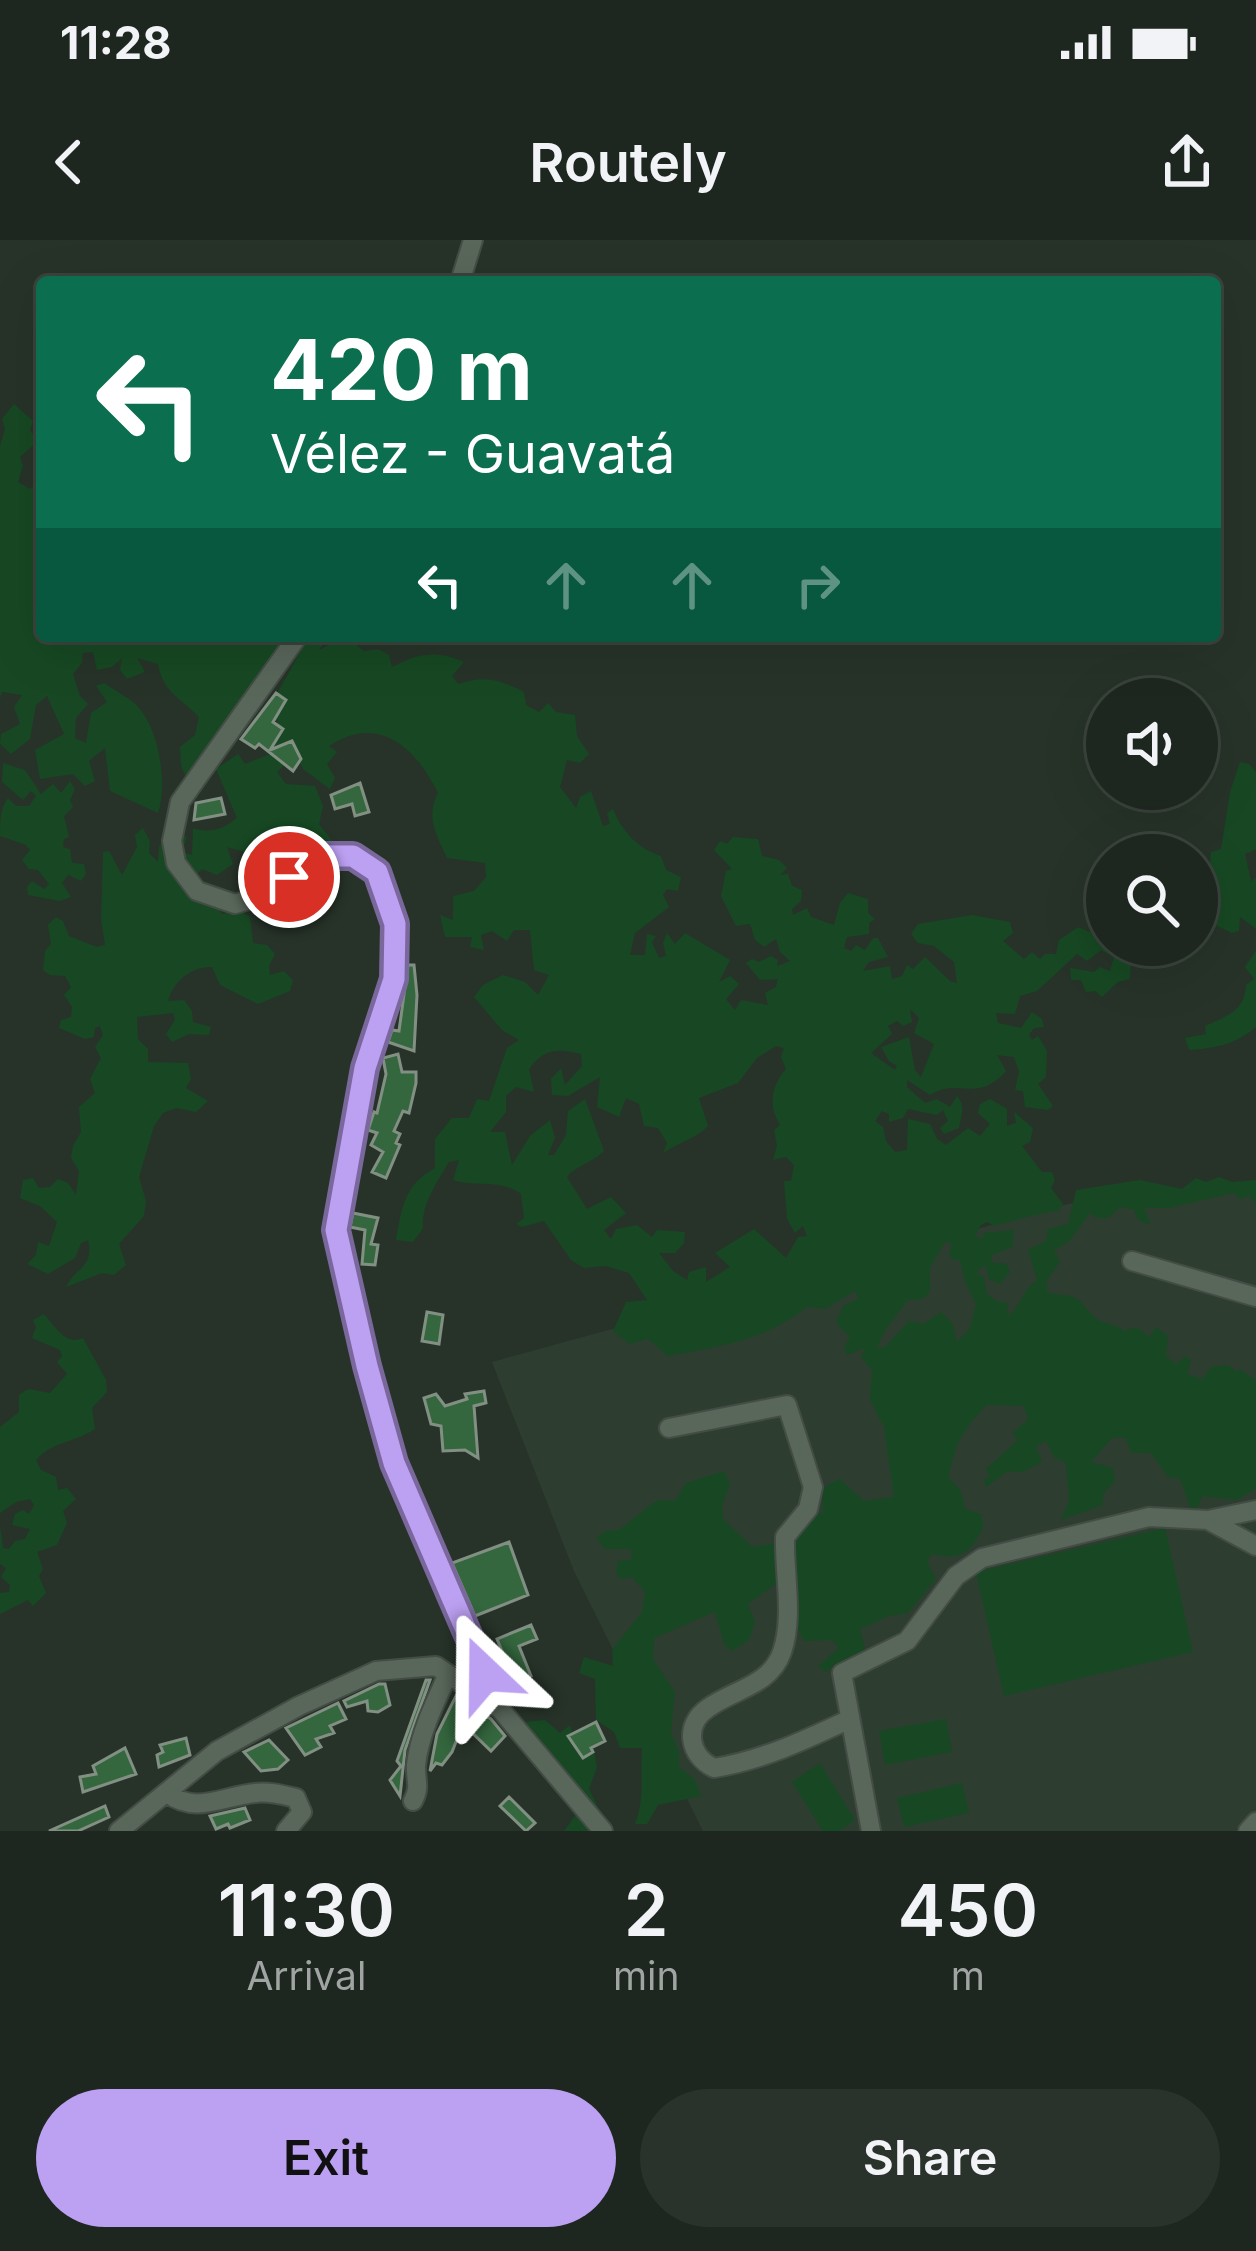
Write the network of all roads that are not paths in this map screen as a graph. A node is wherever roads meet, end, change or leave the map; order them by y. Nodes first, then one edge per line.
1 (473, 240) edge
2 (462, 276) edge
3 (294, 642) edge
4 (1132, 1261) dead end
5 (1256, 1297) edge
6 (669, 1428) dead end
7 (1256, 1510) edge
8 (1208, 1520) junction
9 (1256, 1546) edge
10 (448, 1674) junction
11 (501, 1710) junction
12 (850, 1719) junction
13 (166, 1793) junction
14 (413, 1801) dead end
15 (1256, 1822) edge
16 (119, 1831) edge
17 (286, 1831) edge
18 (603, 1831) edge
19 (871, 1831) edge
20 (1248, 1831) edge

1 - 2 street
3 - 11 street
4 - 5 street
6 - 12 street
7 - 8 street
8 - 9 street
8 - 12 street
10 - 11 street
10 - 13 street
10 - 14 street
11 - 18 street
12 - 19 street
13 - 16 street
13 - 17 street
15 - 20 street

